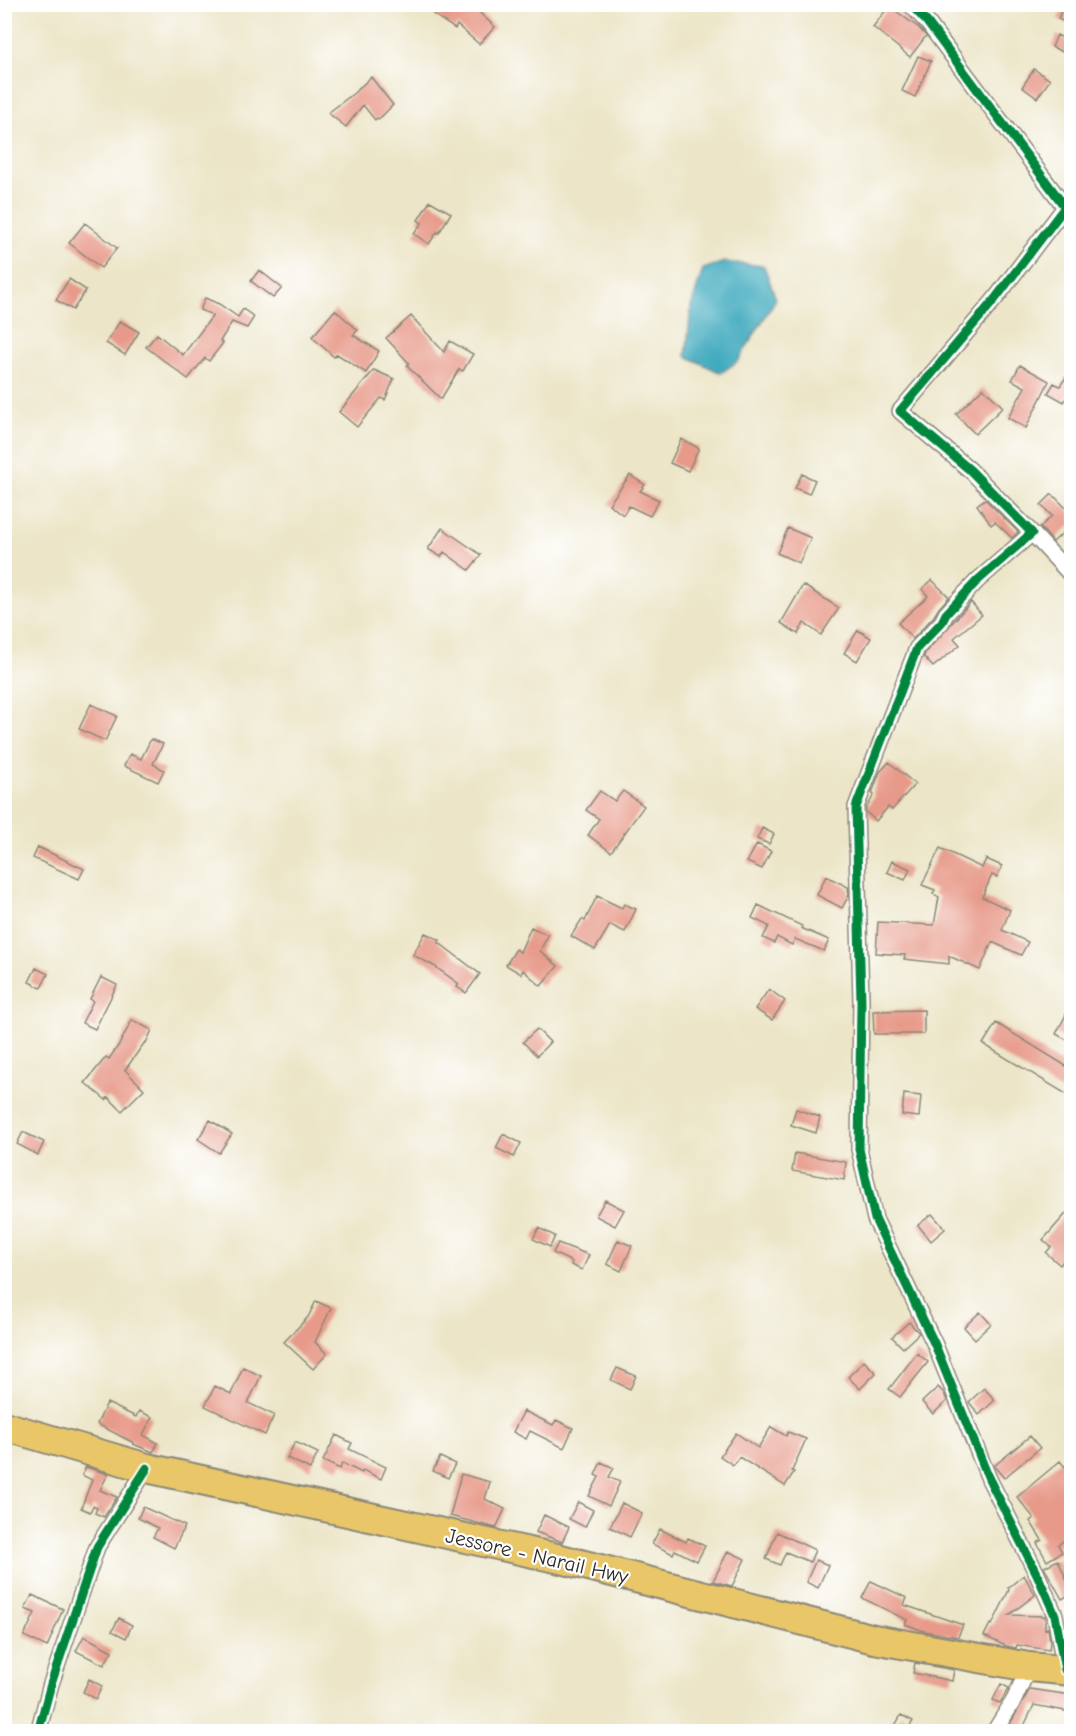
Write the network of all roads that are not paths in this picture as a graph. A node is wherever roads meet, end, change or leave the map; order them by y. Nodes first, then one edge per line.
1 (910, 4) edge
2 (1032, 533) junction
3 (1071, 576) edge
4 (4, 1426) edge
5 (147, 1468) junction
6 (1029, 1667) junction
7 (1068, 1671) edge
8 (38, 1731) edge
9 (994, 1731) edge

1 - 2 street
2 - 3 street
2 - 7 street
4 - 5 highway, Jessore - Narail Hwy
5 - 6 highway, Jessore - Narail Hwy
5 - 8 street
6 - 7 highway, Jessore - Narail Hwy
6 - 9 street

